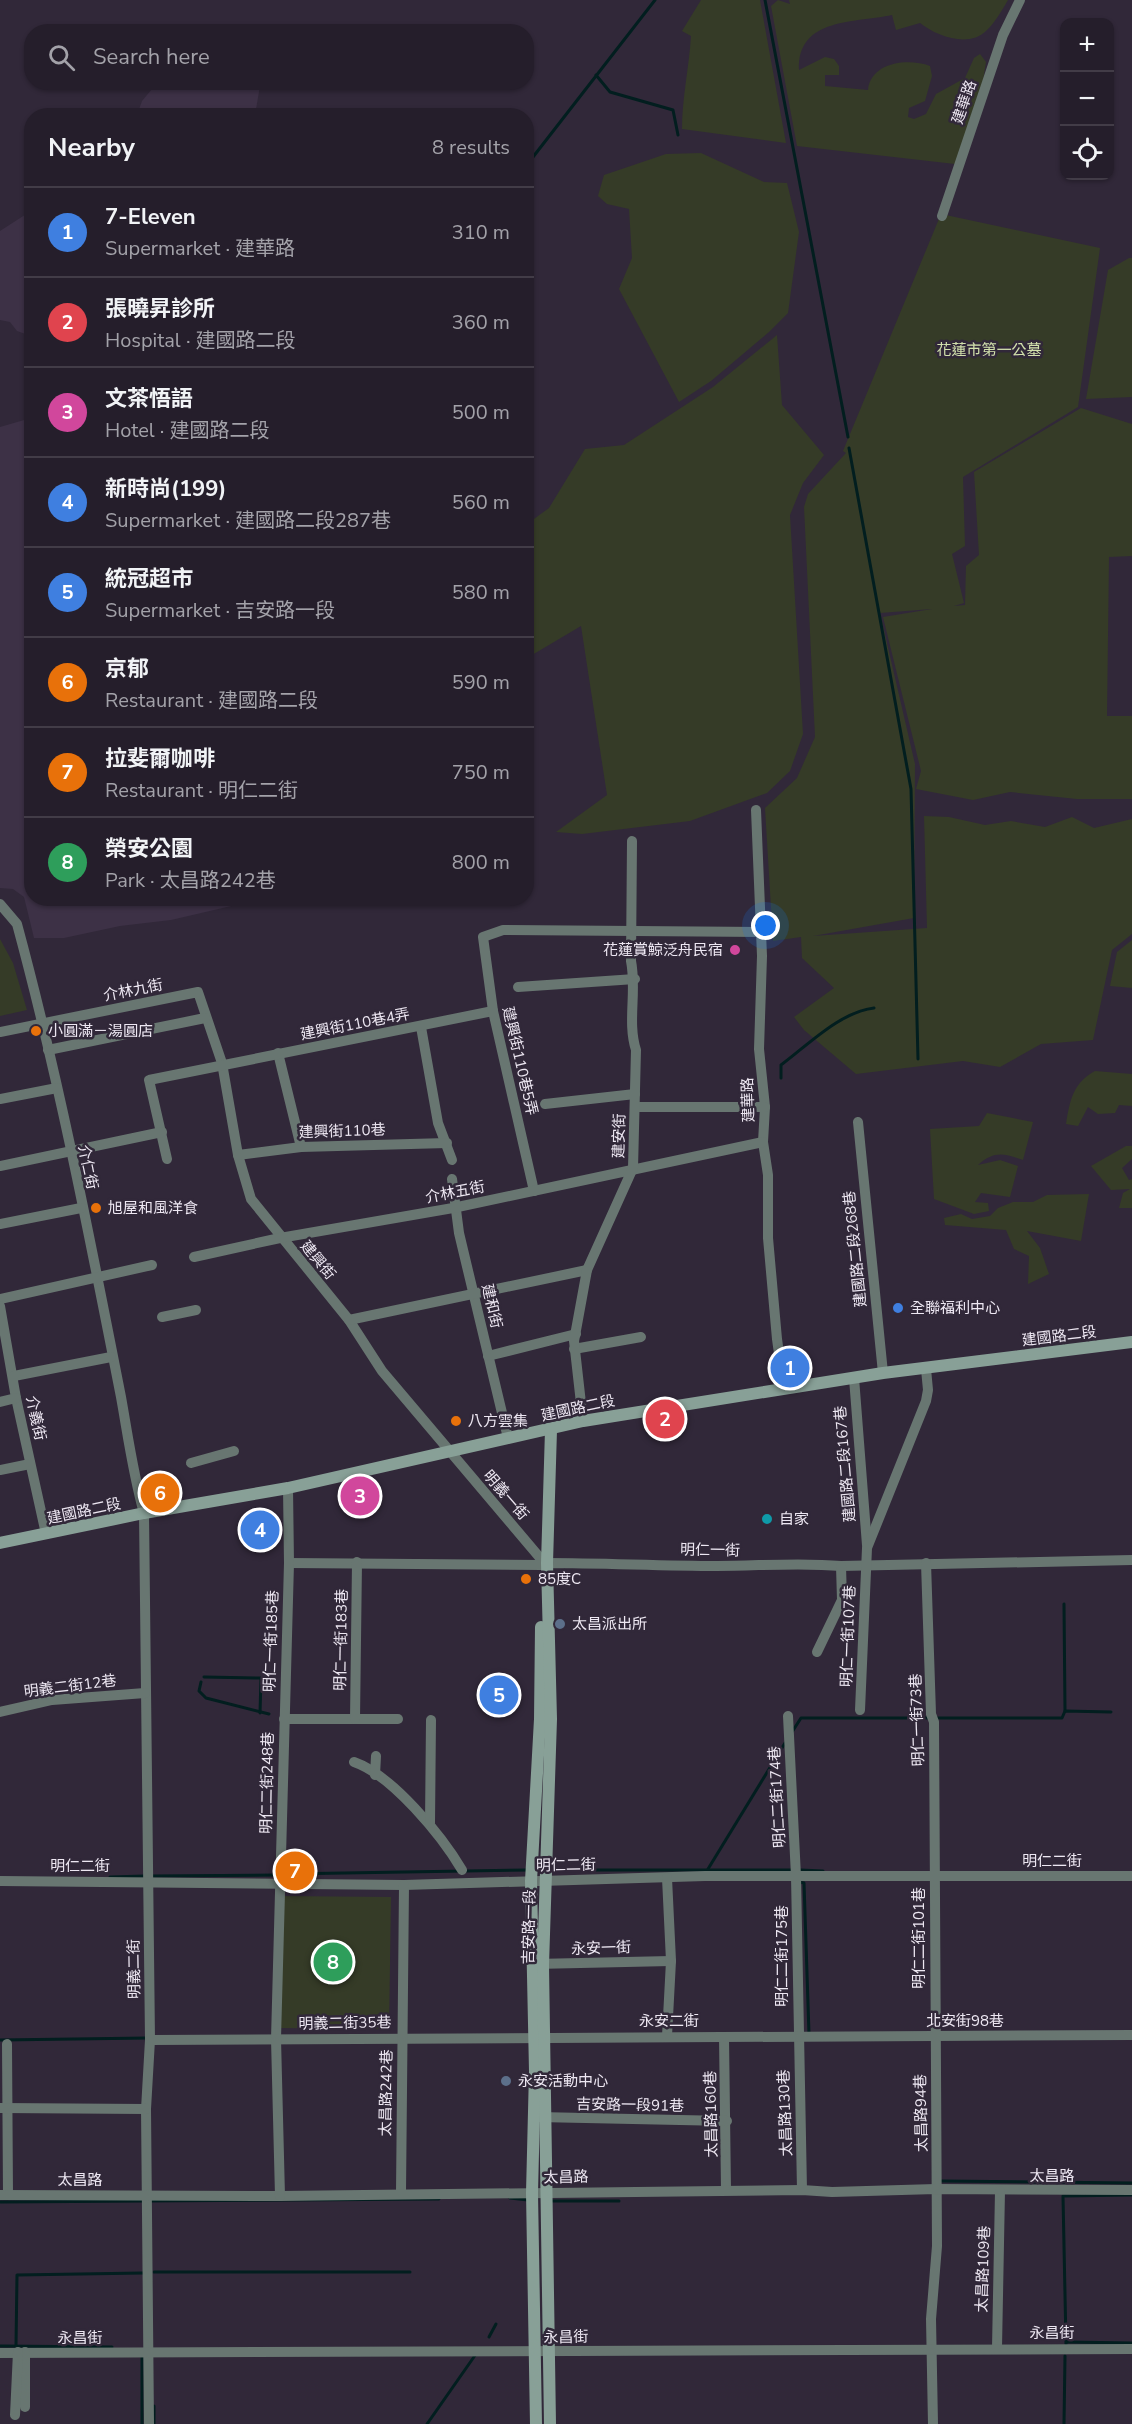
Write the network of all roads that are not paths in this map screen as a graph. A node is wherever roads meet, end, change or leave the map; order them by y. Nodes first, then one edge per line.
1 (1020, 0) edge
2 (942, 216) dead end
3 (756, 810) dead end
4 (632, 842) dead end
5 (0, 904) edge
6 (631, 931) junction
7 (762, 932) junction
8 (634, 979) junction
9 (518, 987) dead end
10 (493, 1011) junction
11 (205, 1018) junction
12 (41, 1023) junction
13 (421, 1027) junction
14 (0, 1032) edge
15 (48, 1050) junction
16 (278, 1053) junction
17 (222, 1063) junction
18 (57, 1088) junction
19 (635, 1094) junction
20 (0, 1099) edge
21 (545, 1104) dead end
22 (635, 1107) junction
23 (765, 1107) junction
24 (858, 1122) dead end
25 (162, 1132) junction
26 (764, 1142) junction
27 (447, 1143) junction
28 (301, 1147) junction
29 (70, 1153) junction
30 (238, 1155) junction
31 (167, 1159) dead end
32 (452, 1160) dead end
33 (0, 1166) edge
34 (633, 1168) junction
35 (452, 1179) dead end
36 (534, 1191) junction
37 (81, 1208) junction
38 (457, 1208) junction
39 (0, 1224) edge
40 (280, 1238) junction
41 (194, 1257) dead end
42 (152, 1265) dead end
43 (587, 1270) junction
44 (96, 1277) junction
45 (474, 1295) junction
46 (0, 1299) edge
47 (0, 1306) edge
48 (196, 1310) dead end
49 (162, 1317) dead end
50 (349, 1320) junction
51 (576, 1334) junction
52 (3, 1337) edge
53 (641, 1337) dead end
54 (1132, 1342) edge
55 (574, 1350) junction
56 (488, 1356) junction
57 (111, 1357) junction
58 (926, 1369) junction
59 (883, 1373) junction
60 (14, 1376) junction
61 (854, 1378) junction
62 (788, 1388) junction
63 (16, 1398) junction
64 (0, 1401) edge
65 (583, 1421) junction
66 (547, 1431) junction
67 (508, 1438) junction
68 (447, 1450) junction
69 (234, 1451) dead end
70 (191, 1463) dead end
71 (30, 1464) junction
72 (0, 1470) edge
73 (288, 1488) junction
74 (144, 1513) junction
75 (46, 1534) junction
76 (0, 1543) edge
77 (867, 1548) junction
78 (1132, 1560) edge
79 (357, 1562) junction
80 (544, 1562) junction
81 (289, 1563) junction
82 (926, 1563) junction
83 (866, 1564) junction
84 (841, 1566) junction
85 (817, 1652) dead end
86 (144, 1693) junction
87 (860, 1710) dead end
88 (0, 1712) edge
89 (788, 1716) dead end
90 (284, 1719) junction
91 (355, 1719) junction
92 (398, 1719) dead end
93 (431, 1720) dead end
94 (376, 1755) dead end
95 (354, 1762) dead end
96 (375, 1774) junction
97 (430, 1823) junction
98 (462, 1870) dead end
99 (934, 1875) junction
100 (796, 1876) junction
101 (1132, 1876) edge
102 (667, 1878) junction
103 (545, 1880) junction
104 (0, 1881) edge
105 (147, 1881) junction
106 (531, 1881) junction
107 (280, 1883) junction
108 (404, 1885) junction
109 (671, 1961) junction
110 (537, 1965) junction
111 (798, 2035) junction
112 (1132, 2035) edge
113 (667, 2036) junction
114 (402, 2037) junction
115 (540, 2037) junction
116 (724, 2037) junction
117 (934, 2037) junction
118 (276, 2039) junction
119 (150, 2040) junction
120 (8, 2044) dead end
121 (4, 2108) edge
122 (146, 2109) junction
123 (540, 2118) junction
124 (727, 2121) junction
125 (936, 2189) junction
126 (726, 2190) junction
127 (802, 2190) junction
128 (1132, 2190) edge
129 (1000, 2191) junction
130 (545, 2192) junction
131 (401, 2193) junction
132 (532, 2193) junction
133 (4, 2195) edge
134 (146, 2195) junction
135 (280, 2196) junction
136 (997, 2348) junction
137 (1132, 2349) edge
138 (932, 2350) junction
139 (22, 2352) junction
140 (536, 2352) junction
141 (550, 2352) junction
142 (0, 2353) edge
143 (149, 2354) junction
144 (25, 2407) dead end
145 (15, 2415) dead end
146 (149, 2424) edge
147 (536, 2424) edge
148 (550, 2424) edge
149 (933, 2424) edge

1 - 2 street, 建華路
3 - 7 street, 建華路
4 - 6 street, 建安街
5 - 12 street, 介仁街
6 - 7 street
6 - 8 street, 建安街
6 - 10 street, 建興街110巷5弄
7 - 23 street, 建華路
8 - 9 street
8 - 19 street, 建安街
10 - 13 street, 建興街110巷4弄
10 - 36 street, 建興街110巷5弄
11 - 12 street, 介林九街
11 - 15 street
11 - 17 street, 介林九街
12 - 14 street, 介林九街
12 - 15 street, 介仁街
13 - 16 street, 建興街110巷4弄
13 - 27 street
15 - 18 street, 介仁街
16 - 17 street, 建興街110巷4弄
16 - 28 street
17 - 25 street, 建興街110巷4弄
17 - 30 street, 建興街
18 - 20 street
18 - 29 street, 介仁街
19 - 21 street
19 - 22 street, 建安街
22 - 23 street
22 - 34 street, 建安街
23 - 26 street, 建華路
24 - 59 street, 建國路二段268巷
25 - 29 street
25 - 31 street
26 - 34 street, 介林五街
26 - 62 street, 建華路
27 - 28 street, 建興街110巷
27 - 32 street
28 - 30 street, 建興街110巷
29 - 33 street
29 - 37 street, 介仁街
30 - 40 street, 建興街
34 - 36 street, 介林五街
34 - 43 street, 建安街
35 - 38 street, 建和街
36 - 38 street, 介林五街
37 - 39 street
37 - 44 street, 介仁街
38 - 40 street, 介林五街
38 - 45 street, 建和街
40 - 41 street, 介林五街
40 - 50 street, 建興街
42 - 44 street
43 - 45 street
43 - 51 street, 建安街
44 - 46 street
44 - 57 street, 介仁街
45 - 50 street
45 - 56 street, 建和街
47 - 52 street, 介義街
48 - 49 street
50 - 68 street, 建興街
51 - 55 street, 建安街
51 - 56 street
52 - 60 street, 介義街
53 - 55 street
54 - 58 street, 建國路二段
55 - 65 street, 建安街
56 - 67 street, 建和街
57 - 60 street
57 - 74 street, 介仁街
58 - 59 street, 建國路二段
58 - 77 street
59 - 61 street, 建國路二段
60 - 63 street, 介義街
61 - 62 street, 建國路二段
61 - 77 street, 建國路二段167巷
62 - 65 street, 建國路二段
63 - 64 street
63 - 71 street, 介義街
65 - 66 street, 建國路二段
66 - 67 street, 建國路二段
66 - 80 street, 吉安路一段
67 - 68 street, 建國路二段
68 - 73 street, 建國路二段
68 - 80 street, 明義一街
69 - 70 street
71 - 72 street
71 - 75 street, 介義街
73 - 74 street, 建國路二段
73 - 81 street, 明仁一街185巷
74 - 75 street, 建國路二段
74 - 86 street, 明義二街
75 - 76 street, 建國路二段
77 - 83 street, 明仁一街107巷
78 - 82 street, 明仁一街
79 - 80 street, 明仁一街
79 - 81 street, 明仁一街
79 - 91 street, 明仁一街183巷
80 - 84 street, 明仁一街
80 - 103 street, 吉安路一段
80 - 106 street, 吉安路一段
81 - 90 street, 明仁一街185巷
82 - 83 street, 明仁一街
82 - 99 street, 明仁一街73巷
83 - 84 street, 明仁一街
83 - 87 street, 明仁一街107巷
84 - 85 street
86 - 88 street, 明義二街12巷
86 - 105 street, 明義二街
89 - 100 street, 明仁二街174巷
90 - 91 street
90 - 107 street, 明仁二街248巷
91 - 92 street
93 - 97 street
94 - 96 street
95 - 96 street
96 - 97 street
97 - 98 street
99 - 100 street, 明仁二街
99 - 101 street, 明仁二街
99 - 117 street, 明仁二街101巷
100 - 102 street, 明仁二街
100 - 111 street, 明仁二街175巷
102 - 103 street, 明仁二街
102 - 109 street
103 - 106 street, 明仁二街
103 - 110 street, 吉安路一段
104 - 105 street, 明仁二街
105 - 107 street, 明仁二街
105 - 119 street, 明義二街
106 - 108 street, 明仁二街
106 - 110 street, 吉安路一段
107 - 108 street, 明仁二街
107 - 118 street, 明仁二街248巷
108 - 114 street, 太昌路242巷
109 - 110 street, 永安一街
109 - 113 street
110 - 115 street, 吉安路一段
111 - 116 street, 永安二街
111 - 117 street, 北安街98巷
111 - 127 street, 太昌路130巷
112 - 117 street, 北安街98巷
113 - 115 street, 永安二街
113 - 116 street, 永安二街
114 - 115 street, 明義二街35巷
114 - 118 street, 明義二街35巷
114 - 131 street, 太昌路242巷
115 - 123 street, 吉安路一段
116 - 124 street, 太昌路160巷
117 - 125 street, 太昌路94巷
118 - 119 street, 明義二街35巷
118 - 135 street, 明仁二街248巷
119 - 122 street, 明義二街
120 - 121 street
121 - 122 street
121 - 133 street
122 - 134 street, 明義二街
123 - 124 street, 吉安路一段91巷
123 - 130 street, 吉安路一段
123 - 132 street, 吉安路一段
124 - 126 street, 太昌路160巷
125 - 127 street, 太昌路
125 - 129 street, 太昌路
125 - 138 street, 太昌路94巷
126 - 127 street, 太昌路
126 - 130 street, 太昌路
128 - 129 street, 太昌路
129 - 136 street, 太昌路109巷
130 - 132 street, 太昌路
130 - 141 street, 吉安路一段
131 - 132 street, 太昌路
131 - 135 street, 太昌路
132 - 140 street, 吉安路一段
133 - 134 street, 太昌路
134 - 135 street, 太昌路
134 - 143 street, 明義二街
136 - 137 street, 永昌街
136 - 138 street, 永昌街
138 - 141 street, 永昌街
138 - 149 street, 太昌路94巷
139 - 142 street, 永昌街
139 - 143 street, 永昌街
139 - 144 street
139 - 145 street
140 - 141 street, 永昌街
140 - 143 street, 永昌街
140 - 147 street, 吉安路一段
141 - 148 street, 吉安路一段
143 - 146 street, 明義二街

